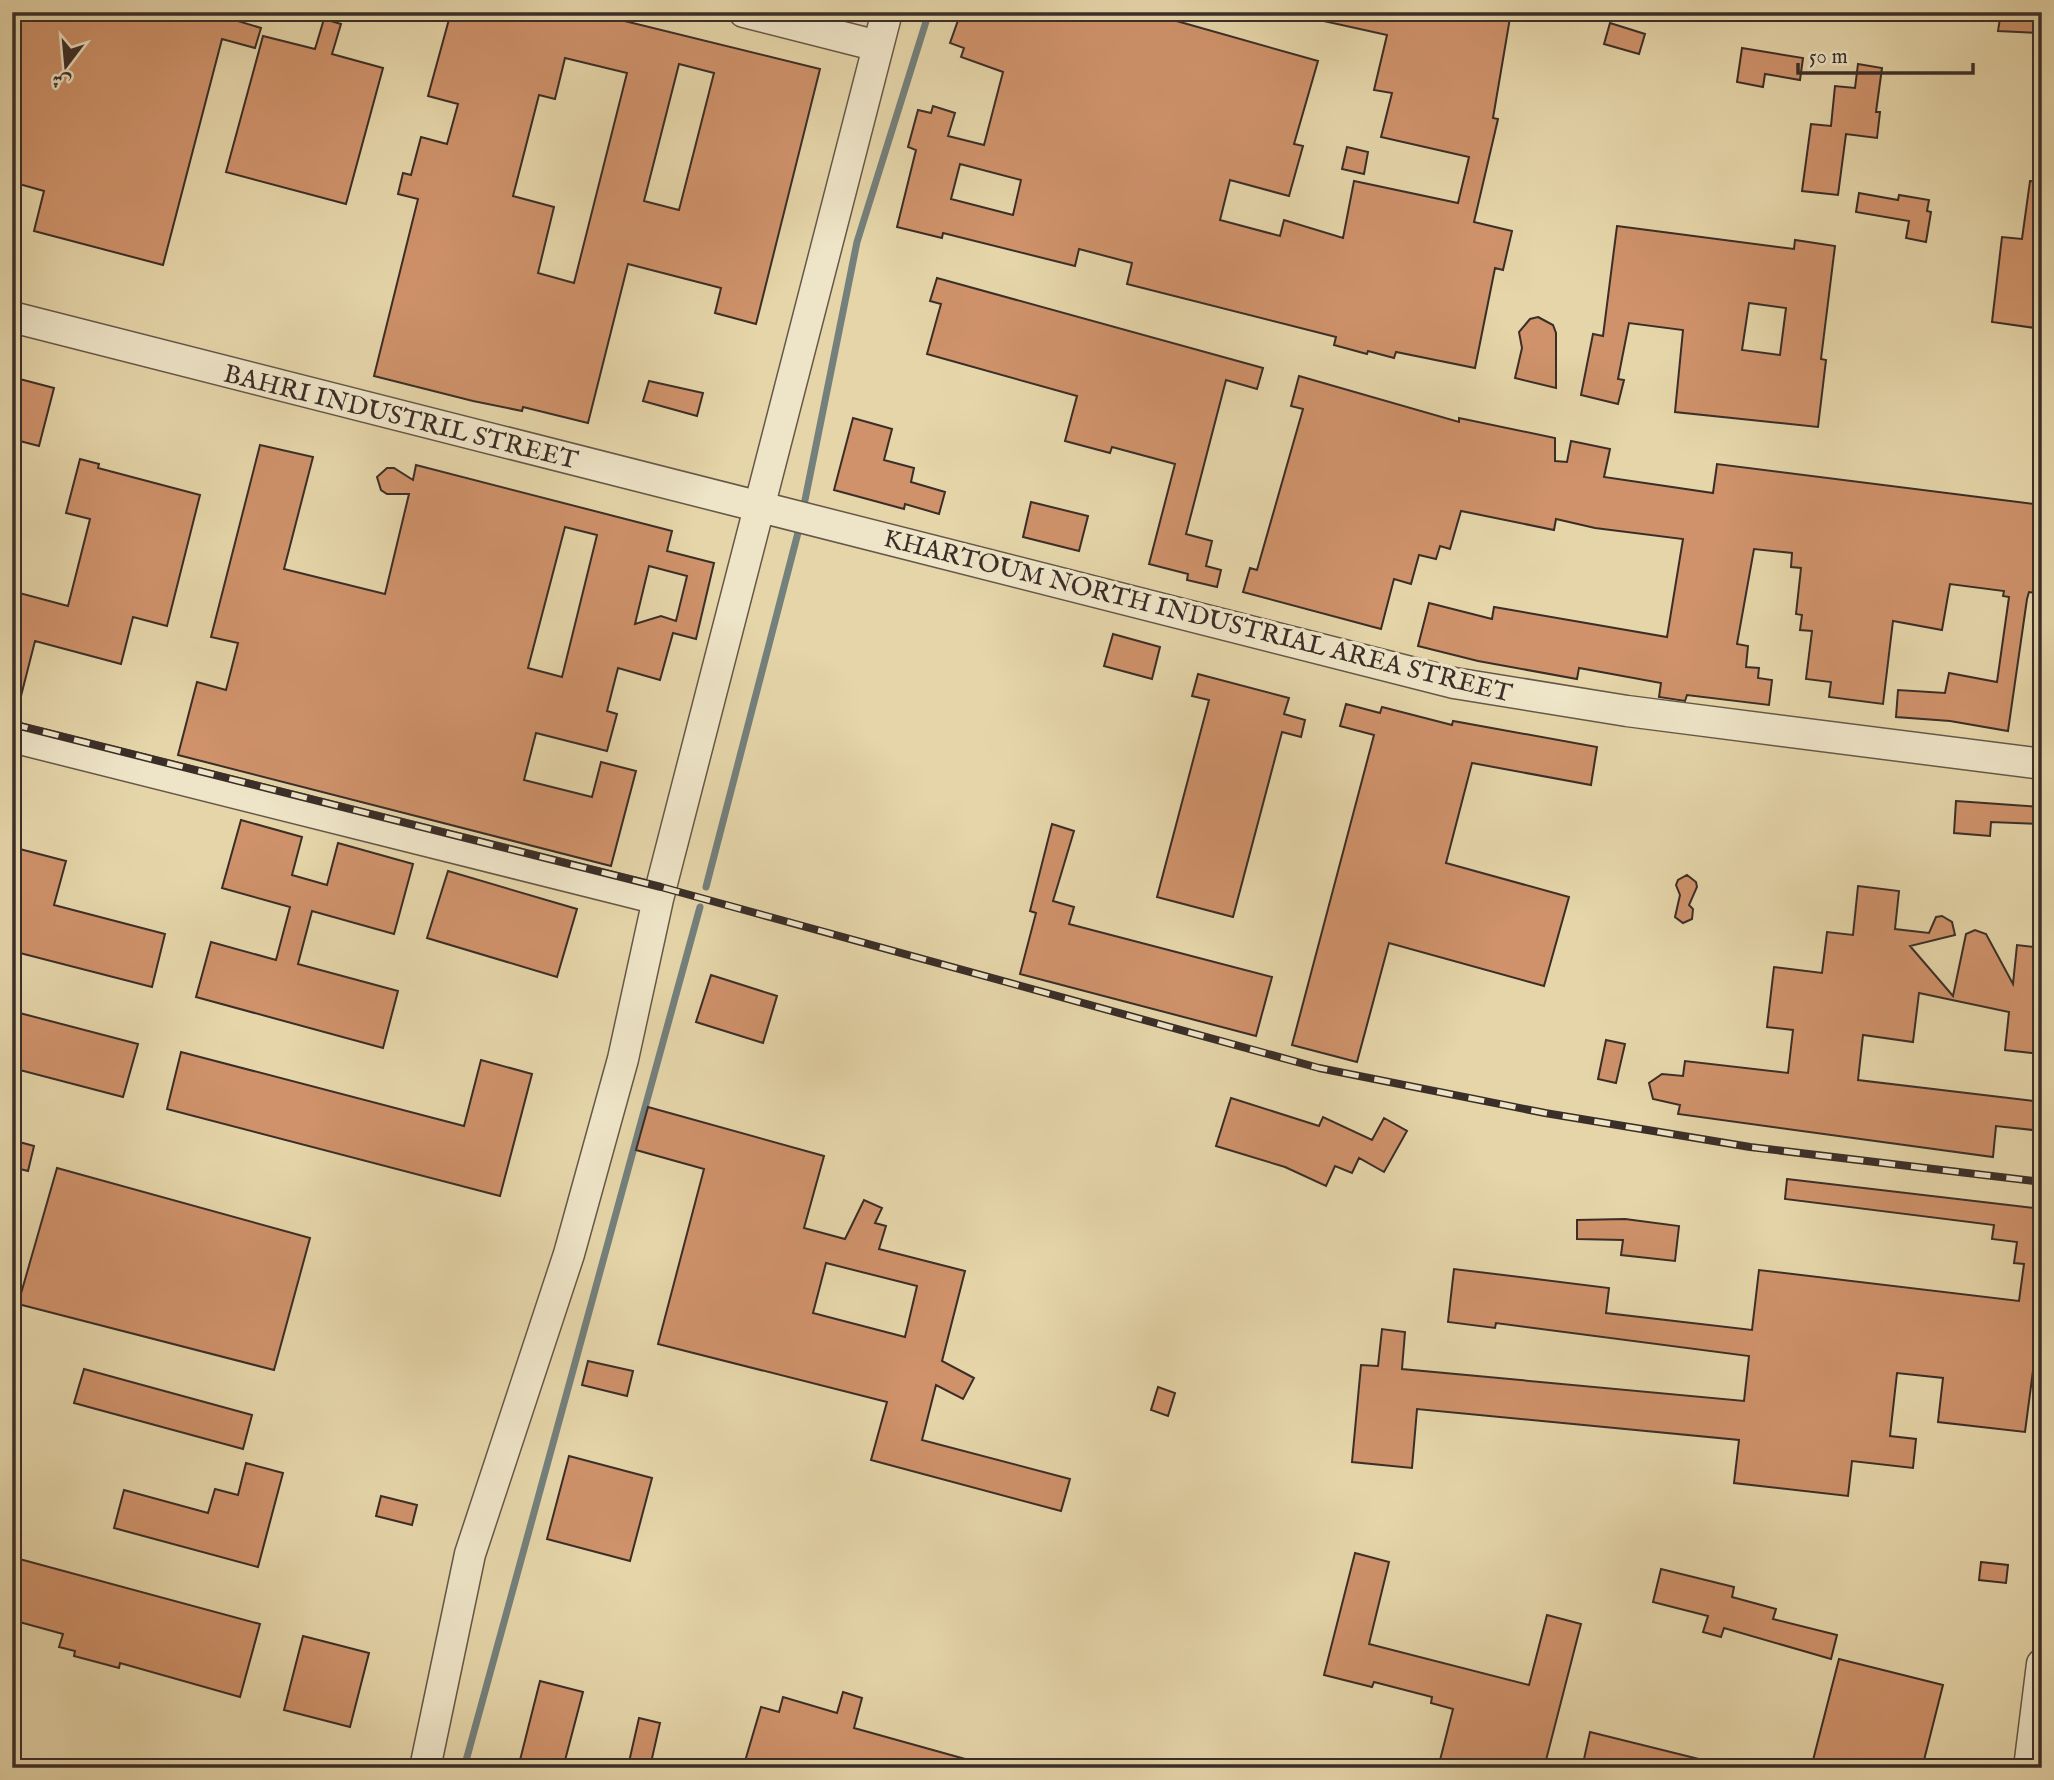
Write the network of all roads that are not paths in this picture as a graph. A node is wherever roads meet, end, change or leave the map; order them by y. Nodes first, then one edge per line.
1 (744, 12) edge
2 (887, 12) edge
3 (878, 46) junction
4 (12, 317) edge
5 (760, 505) junction
6 (802, 516) joint
7 (12, 737) edge
8 (2042, 764) edge
9 (658, 899) junction
10 (2042, 1664) edge
11 (425, 1768) edge
12 (2029, 1768) edge

1 - 3 street
2 - 3 street
3 - 5 street
4 - 5 street, BAHRI INDUSTRIL STREET
5 - 6 street, BAHRI INDUSTRIL STREET
5 - 9 street
6 - 8 street, KHARTOUM NORTH INDUSTRIAL AREA STREET
7 - 9 street
9 - 11 street
10 - 12 street

